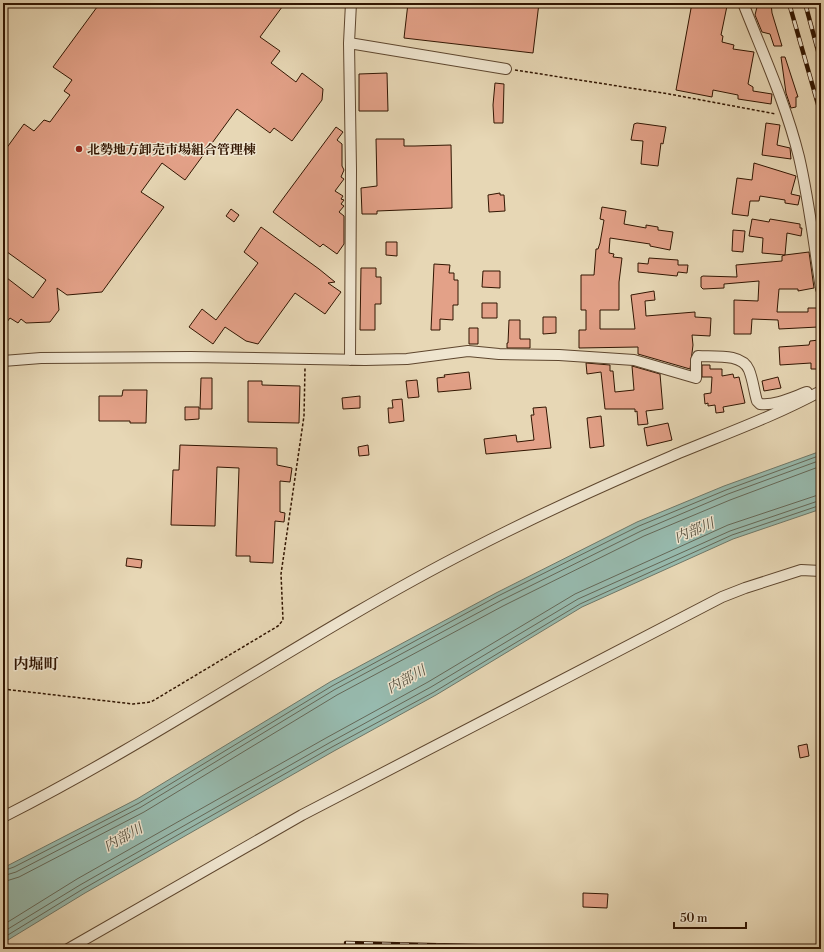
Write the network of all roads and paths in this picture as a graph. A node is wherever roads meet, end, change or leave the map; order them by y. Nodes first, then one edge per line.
1 (351, 3) edge
2 (743, 3) edge
3 (349, 43) junction
4 (506, 69) joint
5 (786, 113) junction
6 (821, 289) edge
7 (305, 358) junction
8 (350, 360) junction
9 (3, 361) edge
10 (821, 390) edge
11 (821, 571) edge
12 (3, 689) edge
13 (3, 817) edge
14 (68, 949) edge

1 - 3 street
2 - 5 street
3 - 4 street
3 - 8 street
4 - 5 path
5 - 6 street
7 - 8 street
7 - 9 street
7 - 12 path
8 - 10 street
10 - 13 street
11 - 14 street

